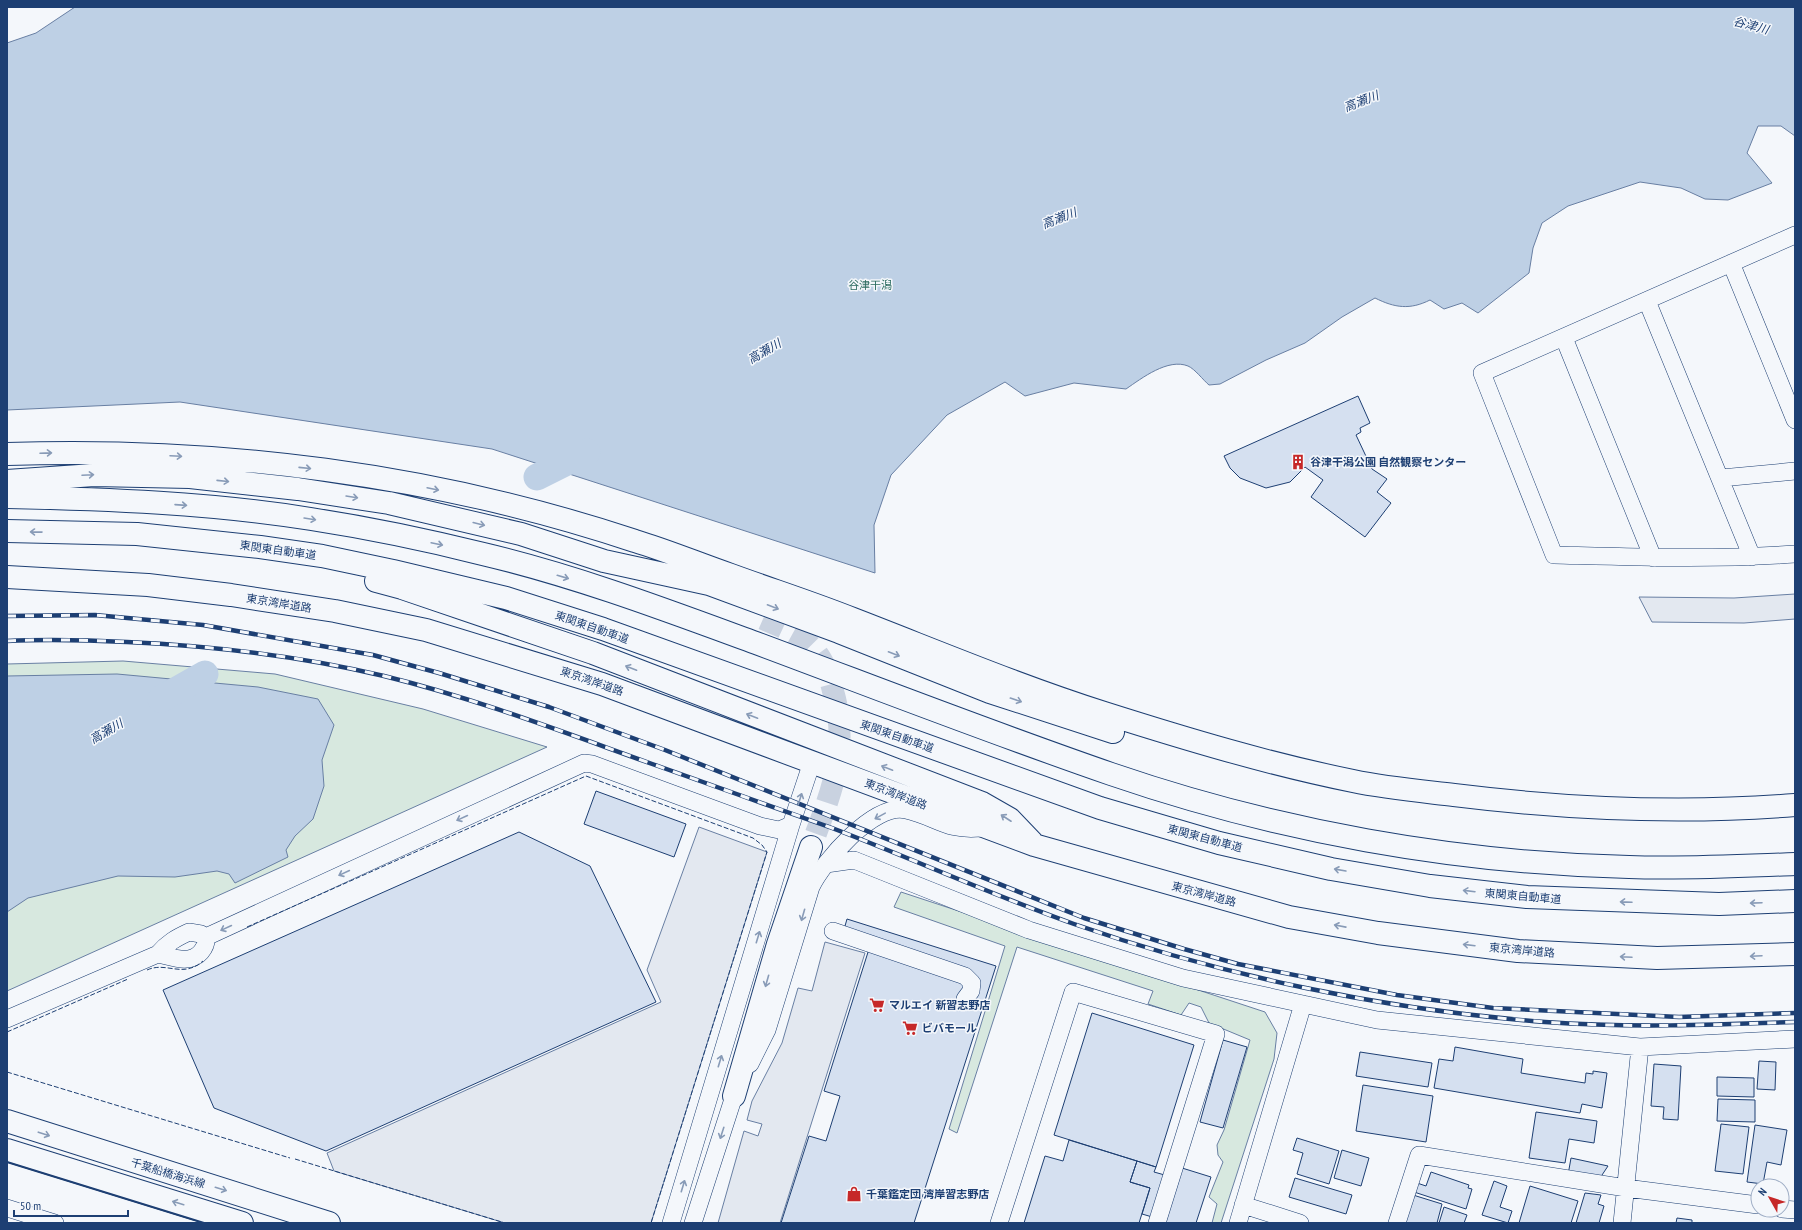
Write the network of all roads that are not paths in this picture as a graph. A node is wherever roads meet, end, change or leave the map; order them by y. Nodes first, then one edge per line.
1 (1795, 235) edge
2 (1731, 263) junction
3 (1647, 301) junction
4 (1564, 338) junction
5 (1795, 420) edge
6 (7, 454) edge
7 (1795, 471) edge
8 (1721, 478) junction
9 (7, 481) edge
10 (7, 497) edge
11 (7, 531) edge
12 (136, 537) junction
13 (1795, 554) edge
14 (1752, 557) junction
15 (1653, 558) junction
16 (604, 561) junction
17 (7, 577) edge
18 (763, 619) tunnel mouth
19 (774, 724) junction
20 (812, 762) junction
21 (1355, 782) junction
22 (1795, 804) edge
23 (791, 825) junction
24 (760, 826) junction
25 (984, 827) junction
26 (855, 831) junction
27 (1034, 845) junction
28 (811, 847) tunnel mouth
29 (781, 860) junction
30 (826, 864) junction
31 (1795, 864) edge
32 (889, 875) junction
33 (1795, 901) edge
34 (833, 932) dead end
35 (206, 937) junction
36 (158, 954) junction
37 (1795, 954) edge
38 (965, 999) dead end
39 (1303, 1004) junction
40 (7, 1019) edge
41 (1795, 1039) edge
42 (1640, 1047) junction
43 (734, 1096) junction
44 (7, 1122) edge
45 (7, 1150) edge
46 (1626, 1188) junction
47 (1243, 1205) junction
48 (1750, 1205) edge
49 (7, 1208) edge
50 (55, 1223) edge
51 (242, 1223) edge
52 (329, 1223) edge
53 (671, 1223) edge
54 (693, 1223) edge
55 (999, 1223) edge
56 (1157, 1223) edge
57 (1238, 1223) edge
58 (1300, 1223) edge
59 (1397, 1223) edge
60 (1622, 1223) edge

1 - 2 street
2 - 3 street
2 - 5 street
3 - 4 street
3 - 8 street
4 - 15 street
4 - 15 street
6 -> 21 main road
7 - 8 street
8 - 14 street
9 -> 16 main road
10 -> 31 main road
12 -> 11 main road, 東関東自動車道
19 -> 12 main road
33 -> 12 main road, 東関東自動車道
13 - 14 street
14 - 15 street
16 - 18 main road
16 -> 21 main road
17 - 20 main road, 東京湾岸道路
19 - 20 main road
27 -> 19 main road
23 -> 20 street
20 - 25 main road, 東京湾岸道路
21 - 22 main road
23 - 24 street
23 - 29 street
24 - 29 street
24 -> 35 street
25 -> 26 street
25 - 27 main road, 東京湾岸道路
26 - 30 street
26 - 32 street
37 -> 27 main road, 東京湾岸道路
28 -> 43 main road
53 -> 29 street
30 - 32 street
30 -> 43 street
32 - 39 street
34 - 38 street
35 - 36 street
35 - 36 street
36 - 40 street
39 - 42 street
39 - 47 street
41 - 42 street
42 - 46 street
43 -> 54 street
44 -> 52 main road, 千葉船橋海浜線
51 -> 45 main road
46 - 48 street
46 - 59 street
46 - 60 street
47 - 57 street
47 - 58 street
49 - 50 street
55 - 56 street

